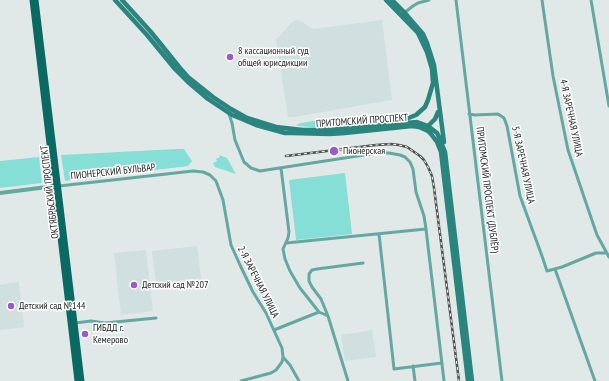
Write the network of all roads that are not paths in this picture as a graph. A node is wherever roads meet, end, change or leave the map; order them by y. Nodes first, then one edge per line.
1 (32, 0) edge
2 (36, 0) edge
3 (115, 0) edge
4 (122, 0) edge
5 (386, 0) edge
6 (392, 0) edge
7 (429, 0) edge
8 (456, 0) edge
9 (542, 0) edge
10 (591, 0) edge
11 (403, 14) junction
12 (433, 83) junction
13 (609, 106) edge
14 (439, 109) junction
15 (229, 113) junction
16 (469, 114) junction
17 (437, 116) junction
18 (392, 124) junction
19 (426, 127) junction
20 (439, 137) junction
21 (443, 152) junction
22 (281, 168) junction
23 (203, 172) joint
24 (56, 186) junction
25 (0, 193) edge
26 (426, 229) junction
27 (379, 234) junction
28 (286, 243) junction
29 (608, 253) edge
30 (609, 257) edge
31 (363, 263) dead end
32 (555, 269) junction
33 (319, 312) junction
34 (328, 316) junction
35 (156, 318) dead end
36 (75, 323) junction
37 (274, 330) junction
38 (283, 357) junction
39 (442, 363) junction
40 (413, 366) junction
41 (77, 381) edge
42 (82, 381) edge
43 (243, 381) edge
44 (299, 381) edge
45 (348, 381) edge
46 (415, 381) edge
47 (444, 381) edge
48 (468, 381) edge
49 (472, 381) edge
50 (502, 381) edge
51 (595, 381) edge

1 - 24 main road, ОКТЯБРЬСКИЙ ПРОСПЕКТ
2 - 24 main road, ОКТЯБРЬСКИЙ ПРОСПЕКТ
3 - 15 main road, ПРИТОМСКИЙ ПРОСПЕКТ
4 - 18 main road, ПРИТОМСКИЙ ПРОСПЕКТ
5 - 11 main road
6 - 11 main road
7 - 11 street
8 - 16 street, ПРИТОМСКИЙ ПРОСПЕКТ (ДУБЛЁР)
9 - 29 street, 4-Я ЗАРЕЧНАЯ УЛИЦА
10 - 13 street
11 - 12 main road
11 - 14 main road
12 - 17 main road
12 - 18 main road
14 - 17 main road
14 - 21 main road
15 - 19 main road, ПРИТОМСКИЙ ПРОСПЕКТ
15 - 22 street
16 - 32 street, 5-Я ЗАРЕЧНАЯ УЛИЦА
16 - 50 street, ПРИТОМСКИЙ ПРОСПЕКТ (ДУБЛЁР)
17 - 19 main road
17 - 20 main road
18 - 19 main road, ПРИТОМСКИЙ ПРОСПЕКТ
19 - 20 main road
19 - 21 main road
20 - 21 main road
21 - 48 main road
21 - 49 main road
22 - 26 street
22 - 28 street
23 - 24 street, ПИОНЕРСКИЙ БУЛЬВАР
23 - 37 street, 2-Я ЗАРЕЧНАЯ УЛИЦА
24 - 25 street, ПИОНЕРСКИЙ БУЛЬВАР
24 - 36 main road, ОКТЯБРЬСКИЙ ПРОСПЕКТ
24 - 41 main road, ОКТЯБРЬСКИЙ ПРОСПЕКТ
26 - 27 street
26 - 39 street
27 - 28 street
27 - 40 street
28 - 33 street
29 - 30 street, 4-Я ЗАРЕЧНАЯ УЛИЦА
29 - 32 street
31 - 34 street
32 - 51 street
33 - 34 street
33 - 37 street
34 - 45 street
35 - 36 street
36 - 42 main road, ОКТЯБРЬСКИЙ ПРОСПЕКТ
37 - 38 street, 2-Я ЗАРЕЧНАЯ УЛИЦА
38 - 43 street
38 - 44 street, 2-Я ЗАРЕЧНАЯ УЛИЦА
39 - 40 street
39 - 47 street
40 - 46 street

